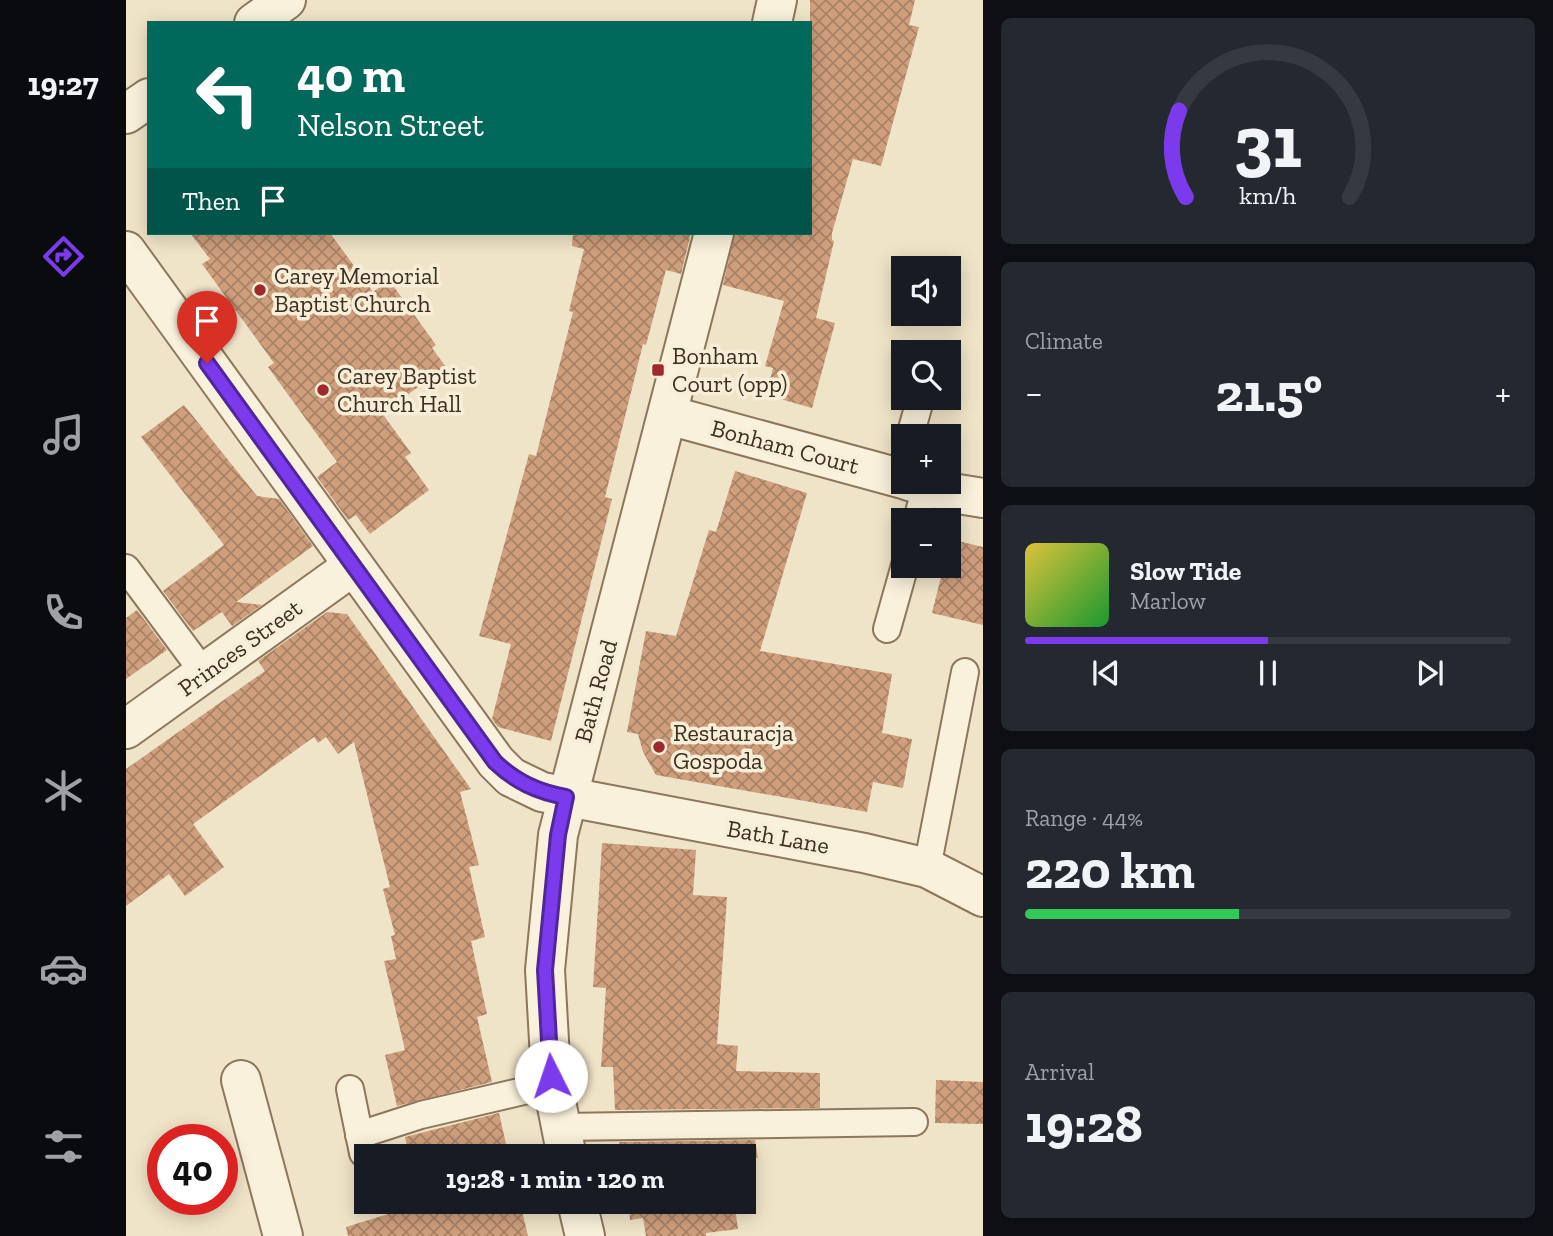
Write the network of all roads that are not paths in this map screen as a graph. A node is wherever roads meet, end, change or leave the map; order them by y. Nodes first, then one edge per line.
1 (286, 0) edge
2 (777, 0) edge
3 (257, 21) edge
4 (772, 21) edge
5 (147, 99) edge
6 (126, 114) edge
7 (713, 235) edge
8 (126, 251) edge
9 (668, 415) junction
10 (891, 479) edge
11 (961, 494) edge
12 (982, 498) edge
13 (353, 566) junction
14 (126, 568) edge
15 (901, 578) edge
16 (887, 629) dead end
17 (965, 672) dead end
18 (204, 673) junction
19 (126, 729) edge
20 (566, 797) junction
21 (927, 868) junction
22 (982, 897) edge
23 (241, 1080) dead end
24 (553, 1084) junction
25 (350, 1089) dead end
26 (914, 1122) dead end
27 (564, 1142) edge
28 (580, 1214) edge
29 (283, 1236) edge
30 (585, 1236) edge

1 - 3 street
2 - 4 street
5 - 6 street
7 - 9 street, Bath Road
8 - 13 street, Bath Lane
9 - 10 street, Bonham Court
9 - 20 street, Bath Road
11 - 12 street, Bonham Court
13 - 18 street, Princes Street
13 - 20 street, Bath Lane
14 - 18 lane
15 - 16 lane
17 - 21 lane
18 - 19 street, Princes Street
20 - 21 street, Bath Lane
20 - 24 street, Bath Road
21 - 22 street, Bath Lane
23 - 29 street
24 - 25 lane
24 - 27 street, Bath Road
26 - 27 lane
28 - 30 street

